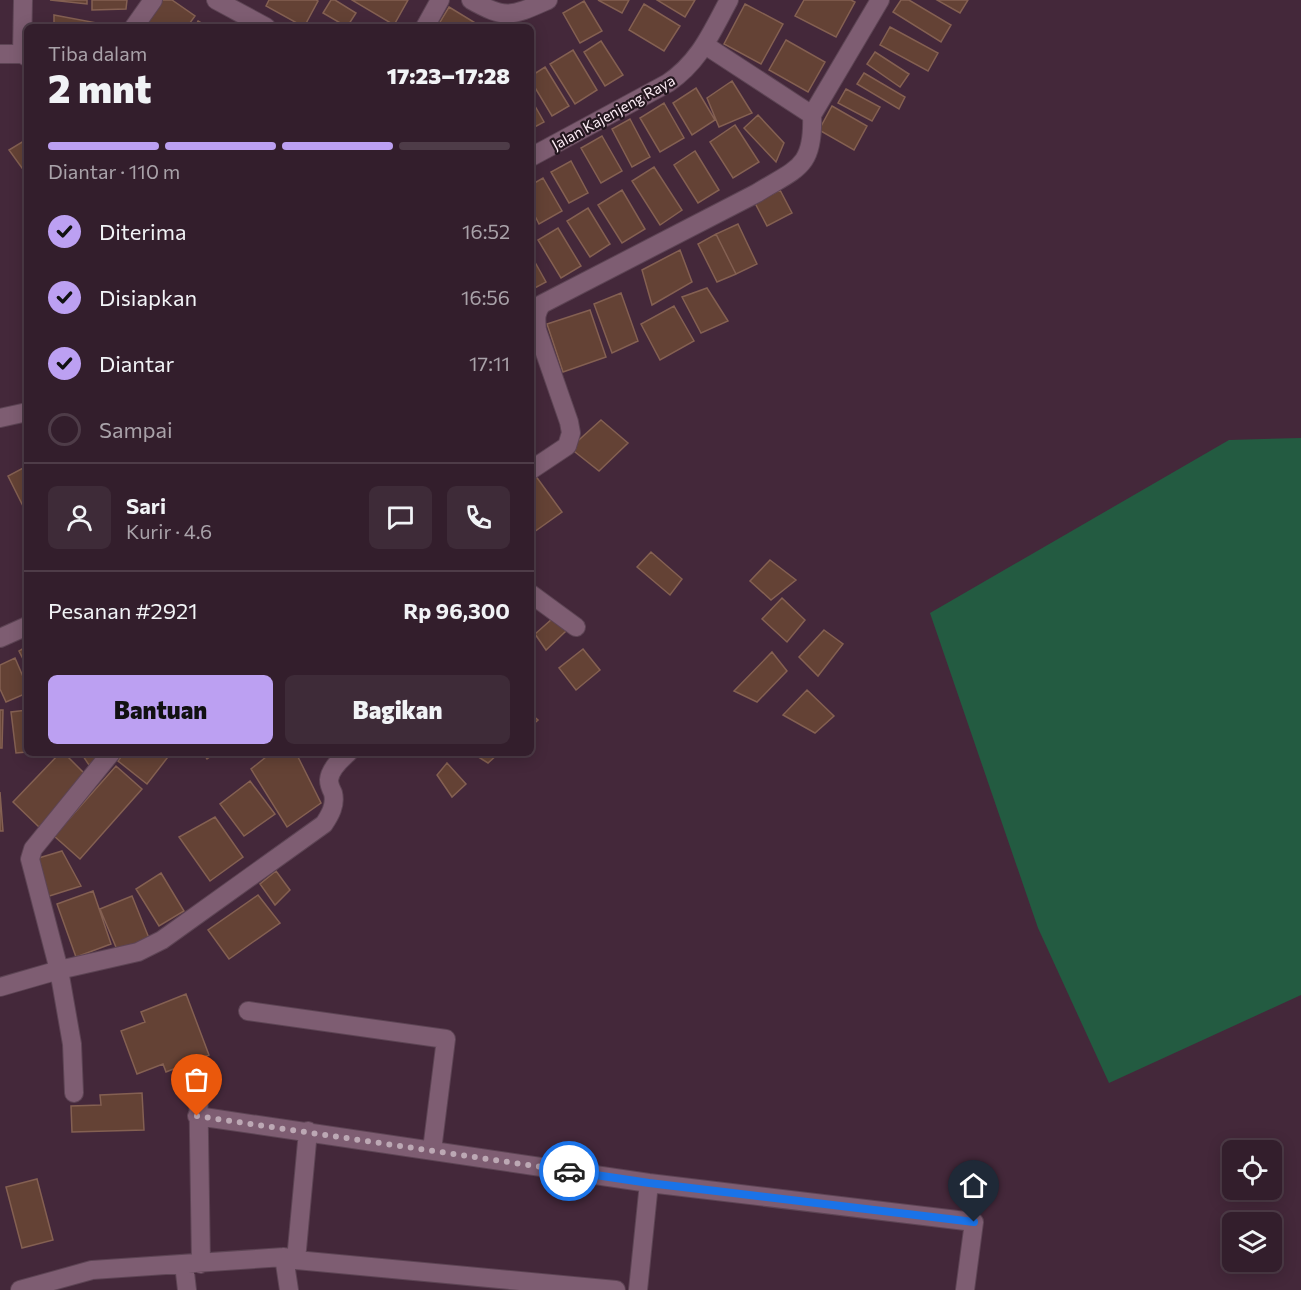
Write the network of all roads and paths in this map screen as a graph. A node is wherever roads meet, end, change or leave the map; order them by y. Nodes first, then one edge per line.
1 (23, 0) edge
2 (153, 0) edge
3 (216, 0) edge
4 (440, 0) edge
5 (471, 0) edge
6 (548, 0) edge
7 (729, 0) edge
8 (880, 0) edge
9 (136, 24) edge
10 (260, 24) edge
11 (427, 24) edge
12 (24, 28) edge
13 (705, 45) junction
14 (0, 54) edge
15 (24, 56) edge
16 (812, 115) junction
17 (534, 155) edge
18 (24, 413) edge
19 (0, 418) edge
20 (534, 468) edge
21 (534, 596) edge
22 (24, 627) edge
23 (576, 627) dead end
24 (0, 638) edge
25 (109, 756) edge
26 (345, 756) edge
27 (59, 970) junction
28 (0, 987) edge
29 (248, 1011) dead end
30 (198, 1072) dead end
31 (74, 1093) dead end
32 (197, 1116) junction
33 (308, 1131) junction
34 (432, 1150) junction
35 (649, 1183) junction
36 (290, 1258) junction
37 (192, 1264) junction
38 (20, 1290) edge
39 (187, 1290) edge
40 (289, 1290) edge
41 (616, 1290) edge
42 (638, 1290) edge
43 (965, 1290) edge

1 - 12 street
2 - 9 street
3 - 10 street
4 - 11 street
5 - 6 street
7 - 13 street, Jalan Kajenjeng Raya
8 - 16 street
13 - 16 street
13 - 17 street, Jalan Kajenjeng Raya
14 - 15 street
16 - 20 street
18 - 19 street
21 - 23 street
22 - 24 street
25 - 27 street
26 - 27 street
27 - 28 street
27 - 31 street
29 - 34 street
30 - 32 street
32 - 33 street
32 - 37 street
33 - 34 street
33 - 36 street
34 - 35 street
35 - 42 street
35 - 43 street
36 - 37 street
36 - 40 street
36 - 41 street
37 - 38 street
37 - 39 street

